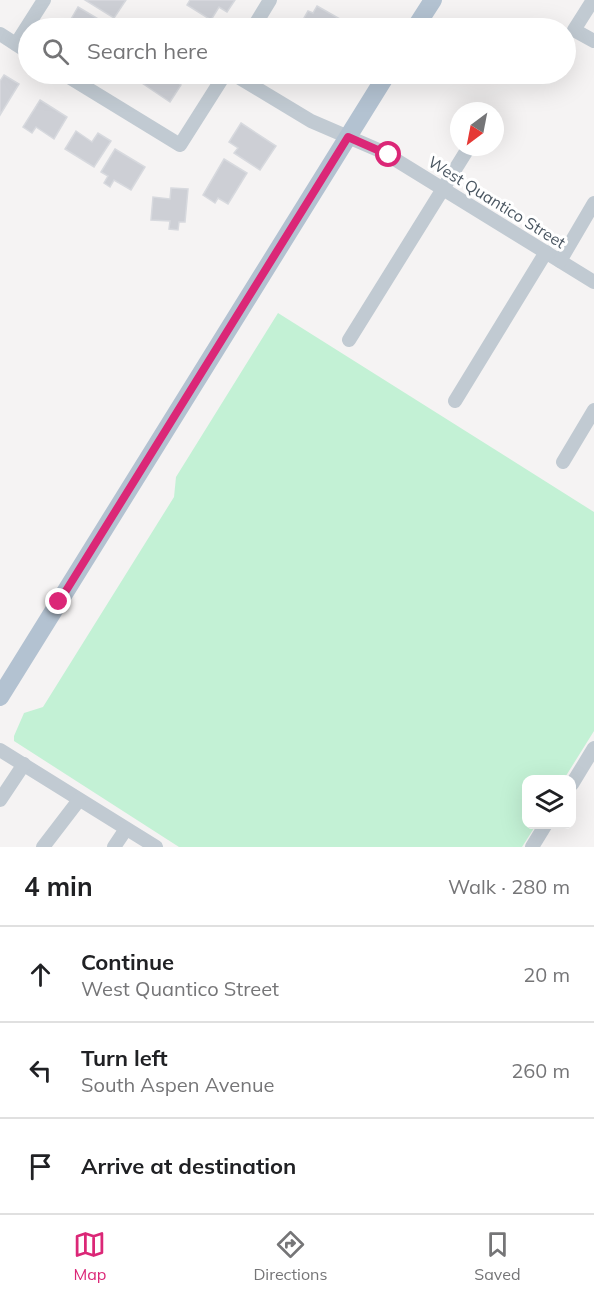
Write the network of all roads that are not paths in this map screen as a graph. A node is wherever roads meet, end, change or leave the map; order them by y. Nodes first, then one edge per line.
1 (44, 0) edge
2 (270, 0) edge
3 (433, 0) edge
4 (593, 0) edge
5 (36, 18) edge
6 (259, 18) edge
7 (421, 18) edge
8 (576, 27) edge
9 (576, 31) edge
10 (0, 34) edge
11 (594, 41) edge
12 (18, 45) edge
13 (80, 84) edge
14 (219, 84) edge
15 (249, 84) edge
16 (381, 84) edge
17 (348, 137) junction
18 (463, 156) edge
19 (443, 188) junction
20 (594, 203) edge
21 (546, 252) junction
22 (560, 261) junction
23 (594, 282) edge
24 (349, 340) dead end
25 (455, 401) dead end
26 (594, 410) edge
27 (563, 462) dead end
28 (0, 697) edge
29 (594, 748) edge
30 (0, 750) edge
31 (24, 764) junction
32 (576, 777) edge
33 (0, 800) edge
34 (80, 800) junction
35 (126, 829) junction
36 (543, 829) edge
37 (42, 847) edge
38 (114, 847) edge
39 (156, 847) edge
40 (532, 847) edge

1 - 5 street
2 - 6 street
3 - 7 main road
4 - 8 street
9 - 11 street
10 - 12 street
13 - 14 street
15 - 17 street, West Quantico Street
16 - 17 main road
17 - 19 street, West Quantico Street
17 - 28 main road
18 - 19 street
19 - 21 street, West Quantico Street
19 - 24 street
20 - 22 street
21 - 22 street, West Quantico Street
21 - 25 street
22 - 23 street, West Quantico Street
26 - 27 street
29 - 32 street
30 - 31 street
31 - 33 street
31 - 34 street
34 - 35 street
34 - 37 street
35 - 38 street
35 - 39 street
36 - 40 street

